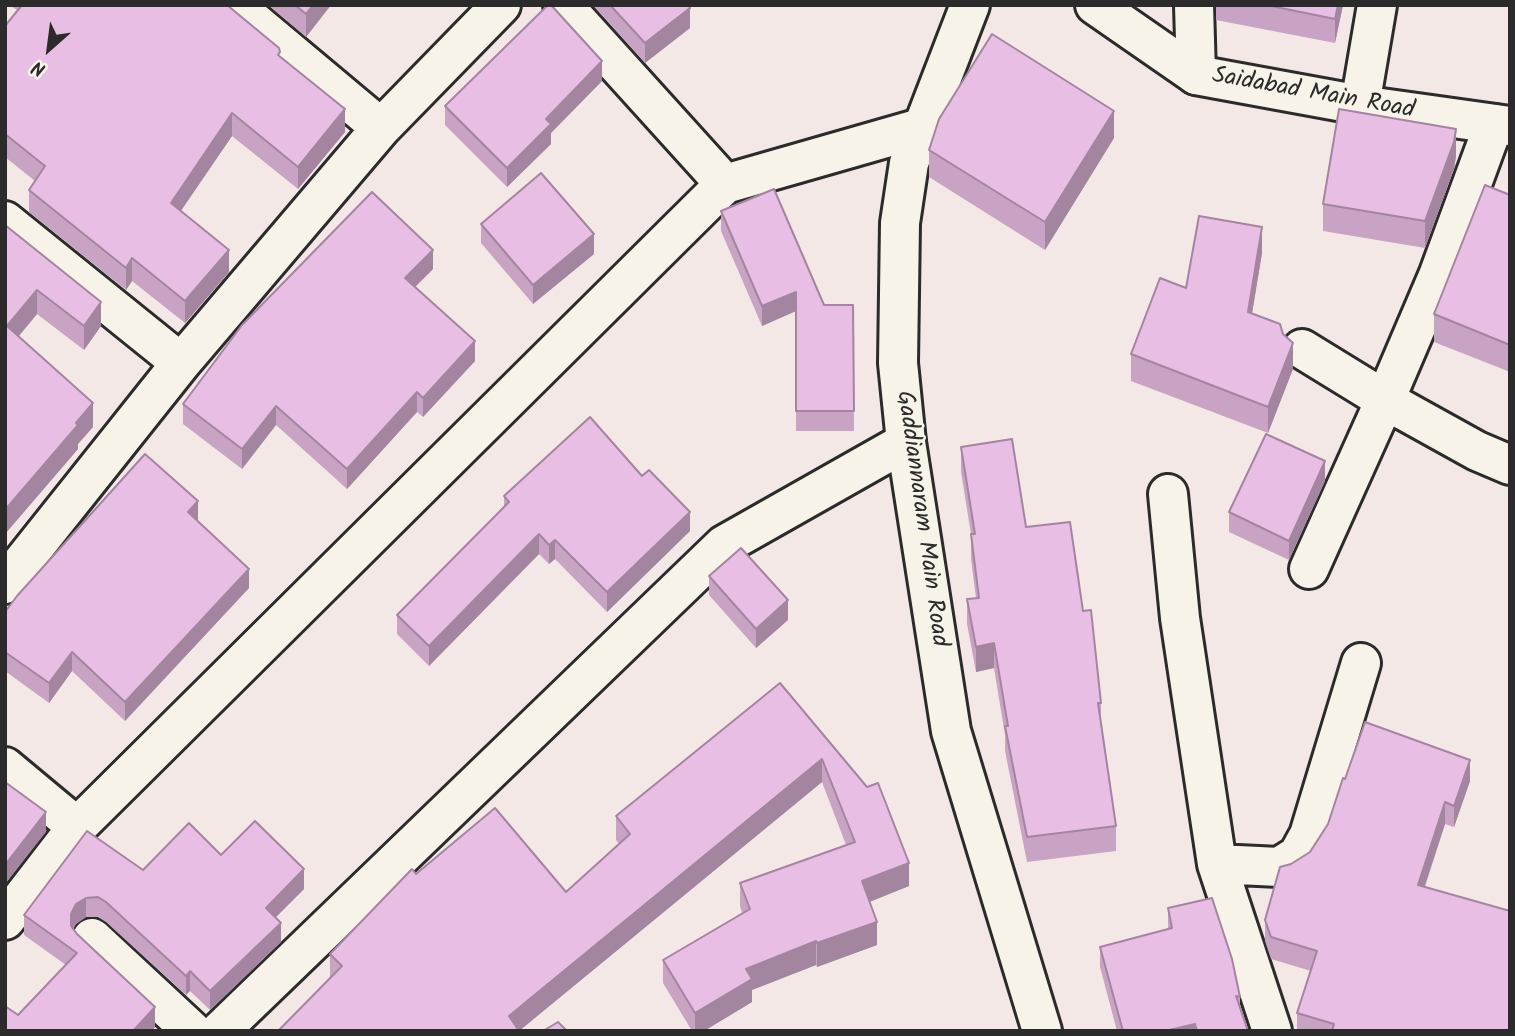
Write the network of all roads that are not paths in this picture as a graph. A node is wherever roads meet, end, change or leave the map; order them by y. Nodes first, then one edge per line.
1 (234, 5) edge
2 (501, 5) edge
3 (563, 5) edge
4 (1095, 5) edge
5 (1194, 5) edge
6 (1377, 5) edge
7 (969, 6) edge
8 (1196, 75) junction
9 (1360, 104) junction
10 (1502, 125) edge
11 (924, 127) junction
12 (381, 128) junction
13 (725, 184) junction
14 (5, 220) edge
15 (1302, 349) dead end
16 (181, 363) junction
17 (1385, 400) junction
18 (906, 442) junction
19 (1510, 465) edge
20 (1168, 494) dead end
21 (1309, 569) dead end
22 (5, 584) edge
23 (1361, 663) dead end
24 (5, 766) edge
25 (77, 827) junction
26 (1217, 863) junction
27 (5, 920) edge
28 (92, 938) dead end
29 (192, 1031) edge
30 (220, 1031) edge
31 (1042, 1031) edge
32 (1272, 1031) edge

1 - 12 street
2 - 12 street
3 - 13 street
4 - 8 street, Saidabad Main Road
5 - 8 street
6 - 9 street
7 - 11 street, Gaddiannaram Main Road
8 - 9 street, Saidabad Main Road
9 - 10 street, Saidabad Main Road
10 - 17 street
11 - 13 street
11 - 18 street, Gaddiannaram Main Road
12 - 16 street
13 - 25 street
14 - 16 street
15 - 17 street
16 - 22 street
17 - 19 street
17 - 21 street
18 - 30 street
18 - 31 street, Gaddiannaram Main Road
20 - 26 street
23 - 26 street
24 - 25 street
25 - 27 street
26 - 32 street
28 - 29 street

